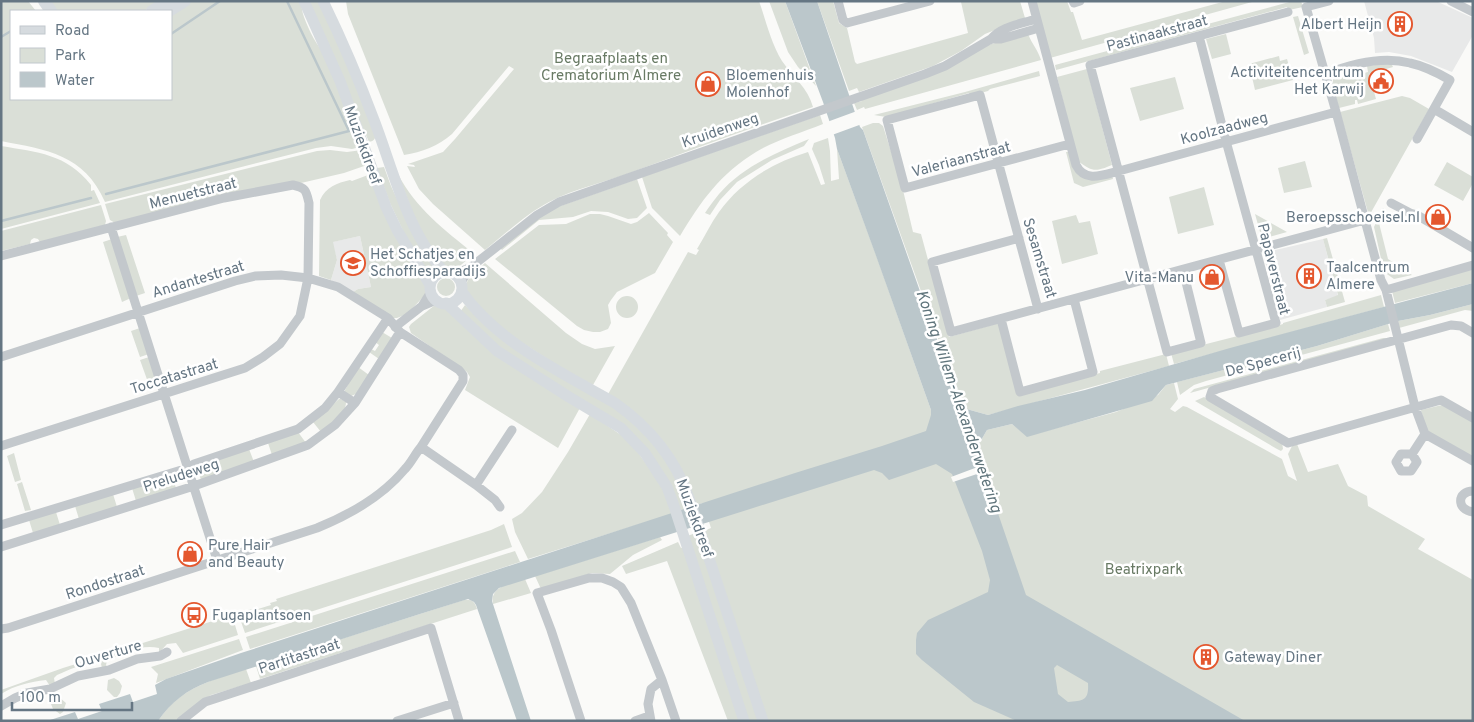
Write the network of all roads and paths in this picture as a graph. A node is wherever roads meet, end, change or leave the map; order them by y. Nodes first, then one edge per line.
1 (168, 1) edge
2 (185, 1) edge
3 (304, 1) edge
4 (322, 1) edge
5 (838, 1) edge
6 (930, 1) edge
7 (1032, 1) edge
8 (1329, 1) edge
9 (1451, 1) edge
10 (154, 10) edge
11 (170, 10) edge
12 (1288, 12) dead end
13 (1473, 12) edge
14 (1038, 24) junction
15 (1199, 36) junction
16 (1326, 74) junction
17 (980, 94) joint
18 (1434, 109) junction
19 (1336, 112) junction
20 (1473, 132) edge
21 (1417, 139) dead end
22 (1226, 141) junction
23 (1070, 144) junction
24 (998, 163) junction
25 (1119, 171) junction
26 (1391, 203) dead end
27 (1365, 220) junction
28 (111, 228) junction
29 (1019, 238) junction
30 (1473, 248) edge
31 (1256, 250) junction
32 (1, 256) edge
33 (1219, 260) junction
34 (1473, 265) edge
35 (1183, 270) junction
36 (308, 278) junction
37 (1148, 279) junction
38 (455, 280) junction
39 (1386, 290) junction
40 (436, 295) junction
41 (1074, 299) junction
42 (1038, 309) junction
43 (138, 312) junction
44 (388, 318) junction
45 (1001, 319) junction
46 (398, 330) junction
47 (1473, 333) edge
48 (1398, 340) junction
49 (1, 357) edge
50 (338, 392) junction
51 (164, 394) junction
52 (355, 403) junction
53 (1415, 406) junction
54 (1473, 418) edge
55 (512, 430) dead end
56 (1425, 434) junction
57 (1, 446) edge
58 (421, 447) junction
59 (1412, 454) dead end
60 (1473, 461) edge
61 (188, 468) junction
62 (194, 486) junction
63 (476, 486) junction
64 (1473, 491) edge
65 (500, 507) dead end
66 (1473, 512) edge
67 (1, 525) edge
68 (1, 547) edge
69 (217, 560) junction
70 (1, 629) edge
71 (167, 652) dead end
72 (662, 680) junction
73 (454, 703) junction
74 (1, 706) edge
75 (650, 718) edge
76 (181, 721) edge
77 (398, 721) edge
78 (460, 721) edge
79 (581, 721) edge
80 (635, 721) edge
81 (676, 721) edge
82 (744, 721) edge
83 (763, 721) edge

1 - 10 highway
2 - 11 highway
3 - 40 main road, Muziekdreef
4 - 38 main road, Muziekdreef
5 - 6 street
7 - 14 street, Koolzaadweg
8 - 16 street
9 - 13 street
12 - 15 street, Pastinaakstraat
14 - 23 street, Koolzaadweg
14 - 38 street, Kruidenweg
15 - 22 street, Papaverstraat
15 - 25 street, Pastinaakstraat
16 - 18 street
16 - 19 street
17 - 24 street, Sesamstraat
17 - 24 street, Valeriaanstraat
18 - 20 street
18 - 21 street
19 - 22 street, Koolzaadweg
19 - 27 street
22 - 25 street, Koolzaadweg
22 - 31 street, Papaverstraat
23 - 24 street, Valeriaanstraat
23 - 25 street, Koolzaadweg
24 - 29 street, Sesamstraat
25 - 37 street
26 - 30 street
27 - 31 street, Sesamstraat
27 - 39 street
28 - 32 street, Menuetstraat
28 - 36 street, Menuetstraat
28 - 43 street
29 - 42 street, Sesamstraat
29 - 45 street
31 - 33 street, Sesamstraat
31 - 33 street, Papaverstraat
33 - 35 street, Sesamstraat
34 - 39 street
35 - 37 street, Sesamstraat
35 - 37 street
36 - 43 street, Andantestraat
36 - 44 street, Andantestraat
36 - 51 street, Toccatastraat
37 - 41 street, Sesamstraat
38 - 40 main road
38 - 40 main road
38 - 83 main road, Muziekdreef
39 - 48 street
40 - 46 street, Preludeweg
40 - 82 main road, Muziekdreef
41 - 42 street, Sesamstraat
41 - 45 street
42 - 45 street
43 - 49 street, Andantestraat
43 - 51 street
44 - 46 street, Andantestraat
44 - 50 street, Preludeweg
46 - 52 street, Preludeweg
46 - 58 street, Andantestraat
47 - 48 street, De Specerij
48 - 53 street
48 - 53 street, De Specerij
50 - 52 street
50 - 61 street, Preludeweg
51 - 57 street, Toccatastraat
51 - 61 street
52 - 62 street, Preludeweg
53 - 54 street, De Specerij
53 - 56 street
55 - 63 street
56 - 59 street
56 - 60 street
58 - 63 street
58 - 69 street, Rondostraat
61 - 62 street
61 - 67 street, Preludeweg
62 - 68 street, Preludeweg
62 - 69 street
63 - 65 street
64 - 66 street
69 - 70 street, Rondostraat
71 - 74 street, Ouverture
72 - 75 street
72 - 79 street
72 - 81 street
73 - 76 street, Partitastraat
73 - 77 street
73 - 78 street
75 - 80 street

